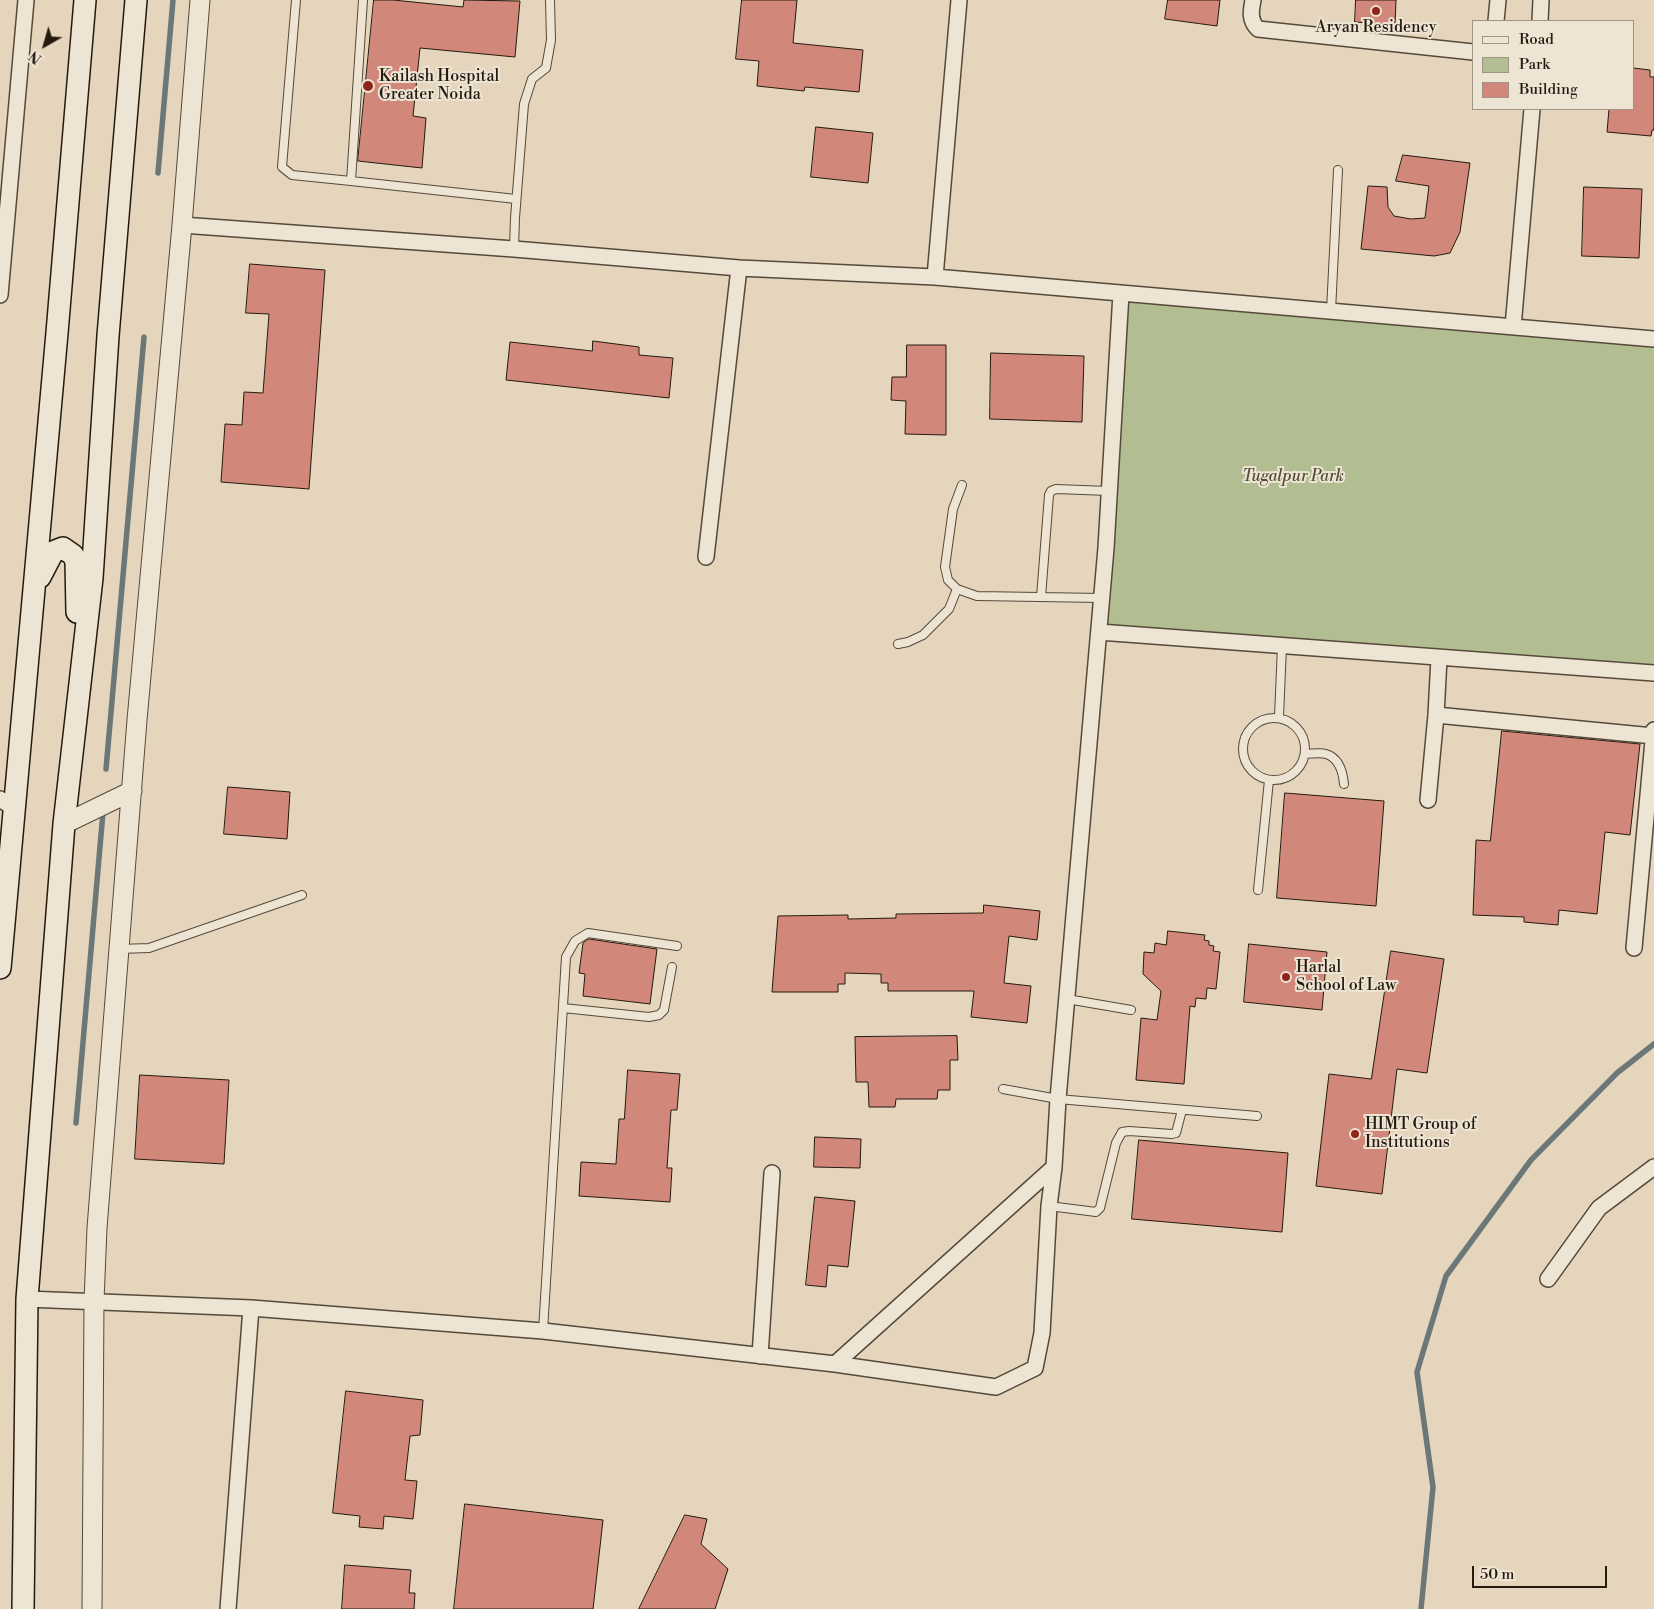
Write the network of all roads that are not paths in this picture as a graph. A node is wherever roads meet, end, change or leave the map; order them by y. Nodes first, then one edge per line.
1 (26, 0) edge
2 (85, 0) edge
3 (136, 0) edge
4 (200, 0) edge
5 (296, 0) edge
6 (363, 0) edge
7 (550, 0) edge
8 (959, 0) edge
9 (1253, 0) edge
10 (1498, 0) edge
11 (1541, 0) edge
12 (1496, 20) edge
13 (1540, 20) edge
14 (1472, 52) edge
15 (1532, 110) edge
16 (5, 169) edge
17 (1338, 170) dead end
18 (351, 180) junction
19 (516, 199) junction
20 (182, 225) junction
21 (514, 249) junction
22 (739, 268) junction
23 (935, 277) junction
24 (1121, 293) junction
25 (0, 296) edge
26 (1331, 311) junction
27 (1513, 327) junction
28 (1654, 339) edge
29 (962, 485) dead end
30 (1110, 491) junction
31 (706, 557) dead end
32 (35, 586) junction
33 (957, 589) junction
34 (1041, 597) junction
35 (1102, 598) junction
36 (86, 630) junction
37 (1099, 632) junction
38 (898, 644) dead end
39 (1282, 646) junction
40 (1439, 658) junction
41 (1654, 673) edge
42 (1436, 716) junction
43 (1278, 717) junction
44 (1654, 730) edge
45 (1654, 736) edge
46 (1306, 754) junction
47 (1269, 780) junction
48 (1344, 784) dead end
49 (132, 791) junction
50 (1428, 800) dead end
51 (7, 804) edge
52 (64, 824) junction
53 (1258, 890) dead end
54 (302, 895) dead end
55 (677, 946) dead end
56 (1634, 948) dead end
57 (119, 949) junction
58 (672, 967) dead end
59 (0, 968) edge
60 (1067, 999) junction
61 (563, 1008) junction
62 (1131, 1010) dead end
63 (1003, 1089) dead end
64 (1058, 1099) junction
65 (1182, 1110) junction
66 (1257, 1116) dead end
67 (1054, 1167) junction
68 (1654, 1167) edge
69 (772, 1173) dead end
70 (1049, 1206) junction
71 (1548, 1279) dead end
72 (27, 1299) junction
73 (94, 1301) junction
74 (251, 1308) junction
75 (543, 1331) junction
76 (760, 1356) junction
77 (835, 1364) junction
78 (23, 1609) edge
79 (92, 1609) edge
80 (228, 1609) edge

1 - 16 street
2 - 32 main road
3 - 36 main road
4 - 20 street
5 - 18 lane
6 - 18 lane
7 - 19 lane
8 - 23 street
9 - 14 street
10 - 12 street
11 - 13 street
15 - 27 street
16 - 25 street
17 - 26 lane
18 - 19 lane
19 - 21 lane
20 - 21 street
20 - 49 street
21 - 22 street
22 - 23 street
22 - 31 street
23 - 24 street
24 - 26 street
24 - 30 street
26 - 27 street
27 - 28 street
29 - 33 lane
30 - 34 lane
30 - 35 street
32 - 36 main road
32 - 51 main road
33 - 34 lane
33 - 38 lane
34 - 35 lane
35 - 37 street
36 - 52 main road
37 - 39 street
37 - 60 street
39 - 40 street
39 - 43 lane
40 - 41 street
40 - 42 street
42 - 45 street
42 - 50 street
43 - 46 lane
43 - 47 lane
44 - 45 street
45 - 56 street
46 - 47 lane
46 - 48 lane
47 - 53 lane
49 - 52 street
49 - 57 street
51 - 59 main road
52 - 72 main road
54 - 57 lane
55 - 61 lane
57 - 73 street
58 - 61 lane
60 - 62 lane
60 - 64 street
61 - 75 lane
63 - 64 lane
64 - 65 lane
64 - 67 street
65 - 66 lane
65 - 70 lane
67 - 70 street
67 - 77 street
68 - 71 street
69 - 76 street
70 - 77 street
72 - 73 street
72 - 78 main road
73 - 74 street
73 - 79 street
74 - 75 street
74 - 80 street
75 - 76 street
76 - 77 street

